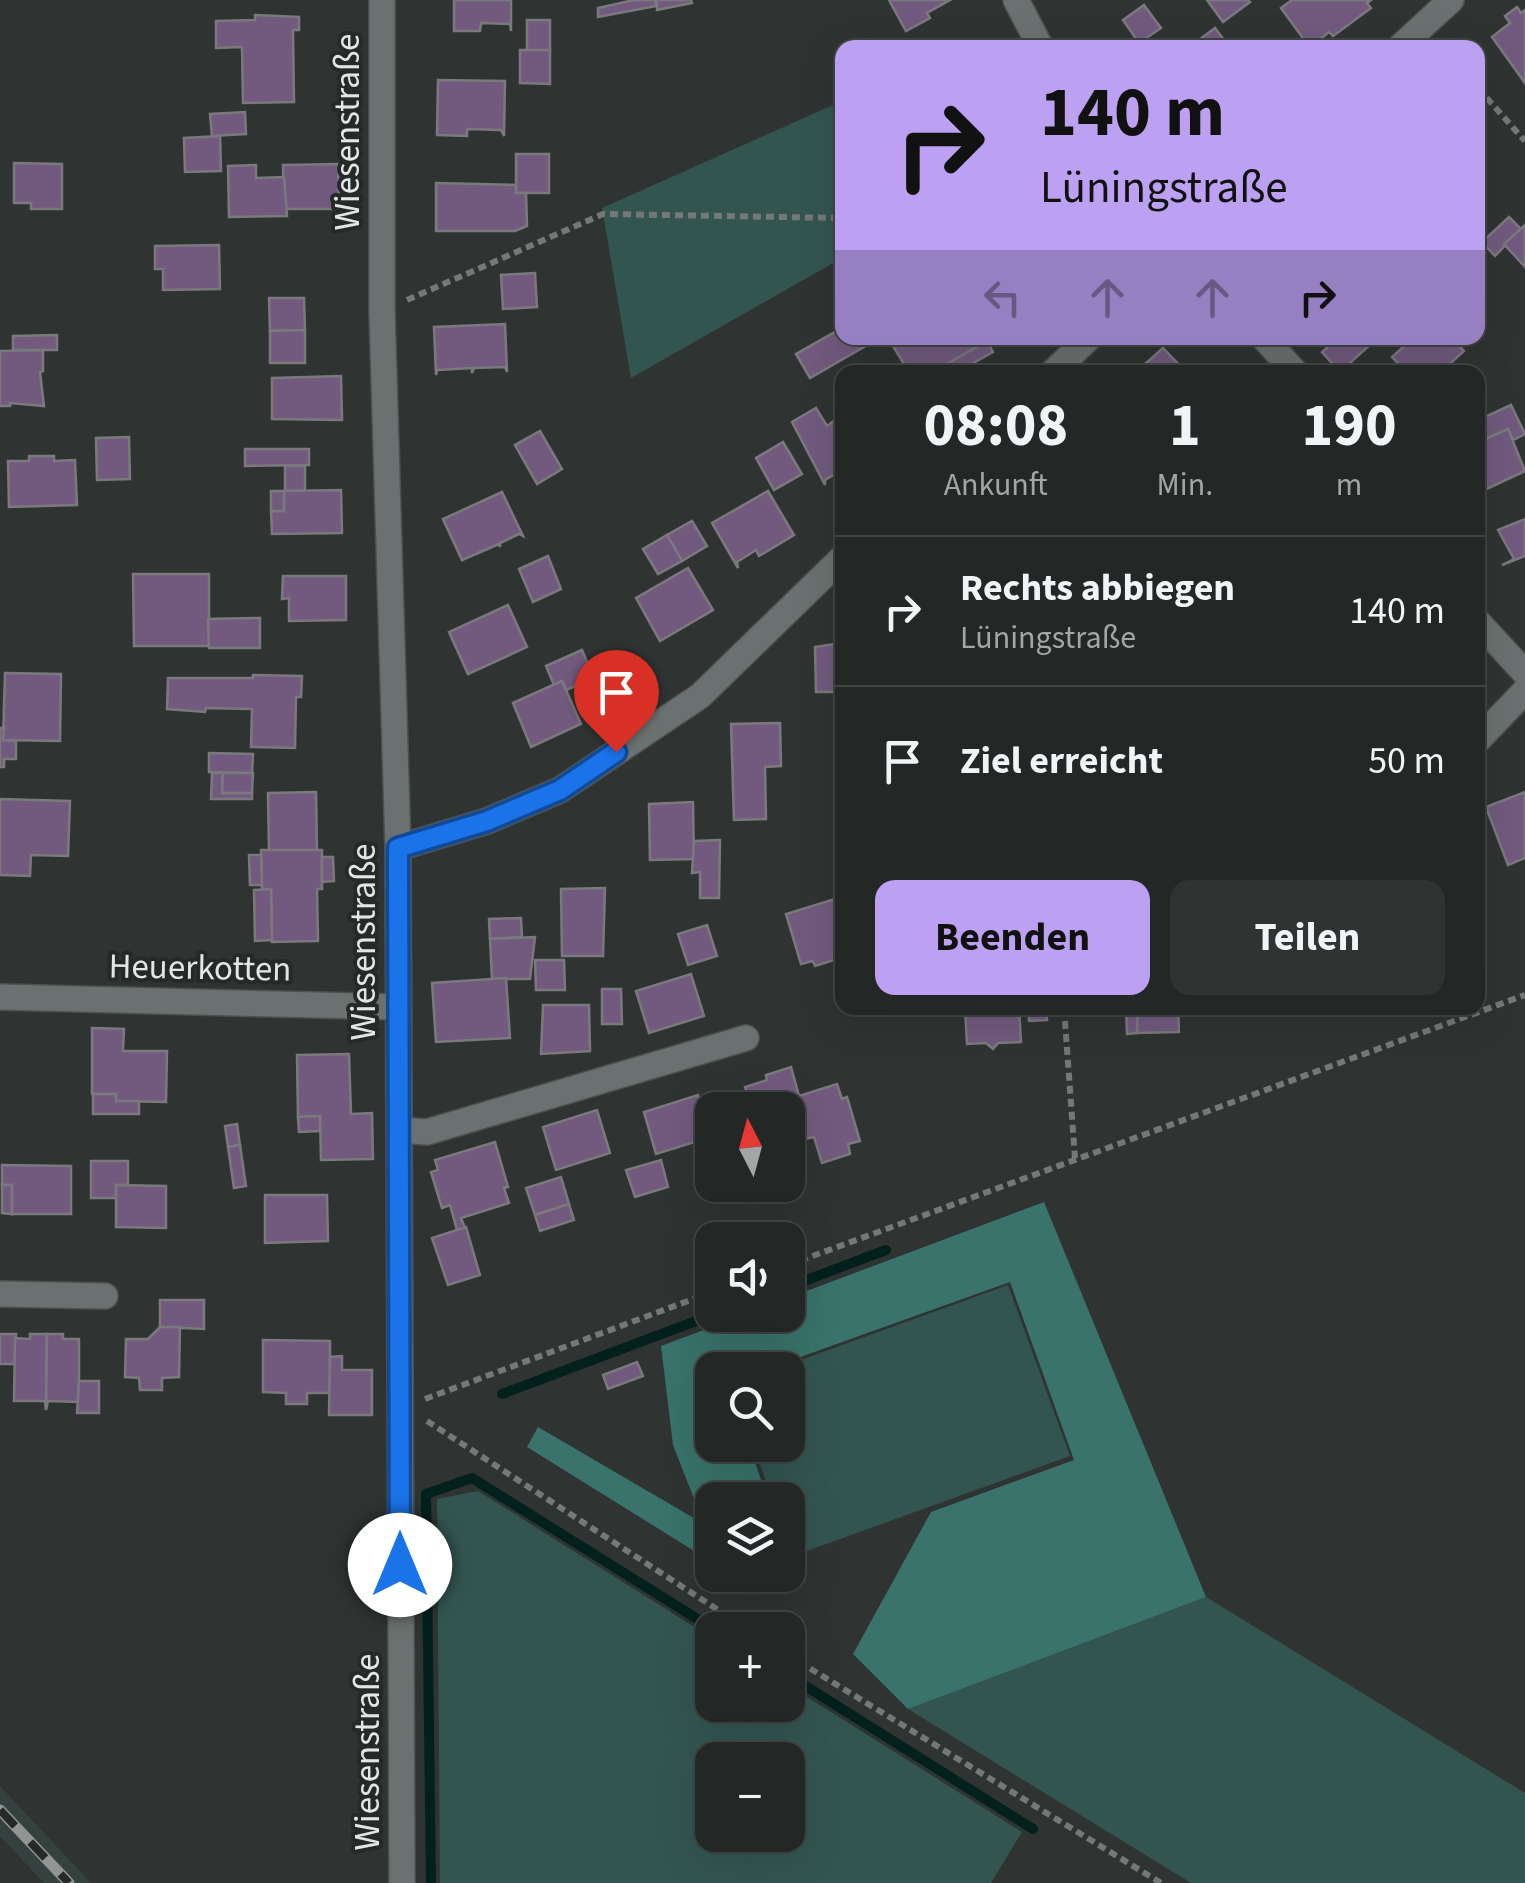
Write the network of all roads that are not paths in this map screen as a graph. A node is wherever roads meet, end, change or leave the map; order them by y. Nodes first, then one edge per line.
1 (382, 0) edge
2 (1016, 0) edge
3 (1451, 0) edge
4 (1037, 40) edge
5 (1408, 40) edge
6 (1081, 345) edge
7 (1270, 345) edge
8 (1061, 365) edge
9 (1289, 365) edge
10 (835, 565) edge
11 (1485, 629) edge
12 (1525, 672) edge
13 (1525, 691) edge
14 (1485, 733) edge
15 (398, 848) junction
16 (0, 997) edge
17 (398, 1007) junction
18 (746, 1038) dead end
19 (400, 1130) junction
20 (0, 1294) edge
21 (105, 1296) dead end
22 (402, 1883) edge

1 - 15 street, Wiesenstraße
2 - 4 street
3 - 5 street
6 - 8 street
7 - 9 street
10 - 15 street
11 - 12 street
13 - 14 street
15 - 17 street, Wiesenstraße
16 - 17 street, Heuerkotten
17 - 19 street, Wiesenstraße
18 - 19 street
19 - 22 street, Wiesenstraße
20 - 21 street

